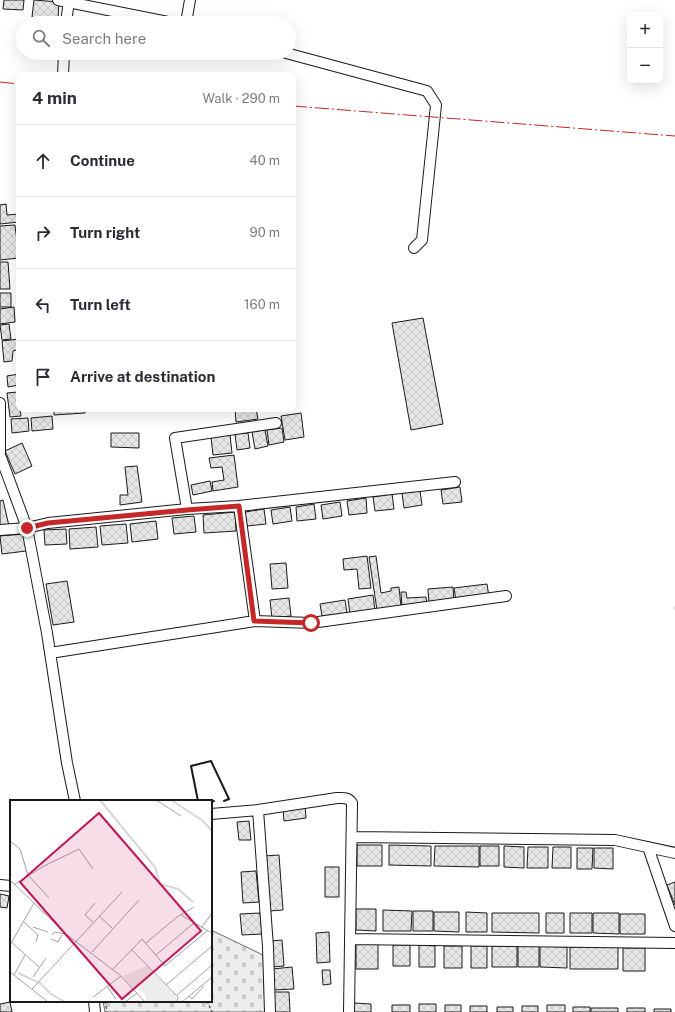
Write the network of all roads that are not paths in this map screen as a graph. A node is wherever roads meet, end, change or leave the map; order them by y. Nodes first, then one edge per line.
1 (190, 0) edge
2 (65, 1) edge
3 (66, 16) edge
4 (139, 16) edge
5 (187, 16) edge
6 (296, 56) edge
7 (63, 60) edge
8 (62, 72) edge
9 (414, 248) dead end
10 (0, 403) edge
11 (276, 422) dead end
12 (0, 455) edge
13 (455, 482) dead end
14 (239, 506) junction
15 (187, 510) junction
16 (27, 528) junction
17 (0, 530) edge
18 (506, 596) dead end
19 (254, 621) junction
20 (50, 653) junction
21 (74, 800) edge
22 (258, 810) junction
23 (212, 814) edge
24 (352, 837) junction
25 (648, 848) junction
26 (675, 853) edge
27 (0, 885) edge
28 (10, 886) edge
29 (675, 926) edge
30 (350, 939) junction
31 (675, 943) edge
32 (94, 1002) edge
33 (95, 1012) edge
34 (270, 1012) edge
35 (349, 1012) edge

1 - 5 street
2 - 3 street
2 - 4 street
6 - 9 street
7 - 8 street
10 - 12 street
11 - 15 street
12 - 16 street
13 - 14 street
14 - 15 street
14 - 19 street
15 - 16 street
16 - 17 street
16 - 20 street
18 - 19 street
19 - 20 street
20 - 21 street
22 - 23 street
22 - 24 street
22 - 34 street
24 - 25 street
24 - 30 street
25 - 26 street
25 - 29 street
27 - 28 street
30 - 31 street
30 - 35 street
32 - 33 street

